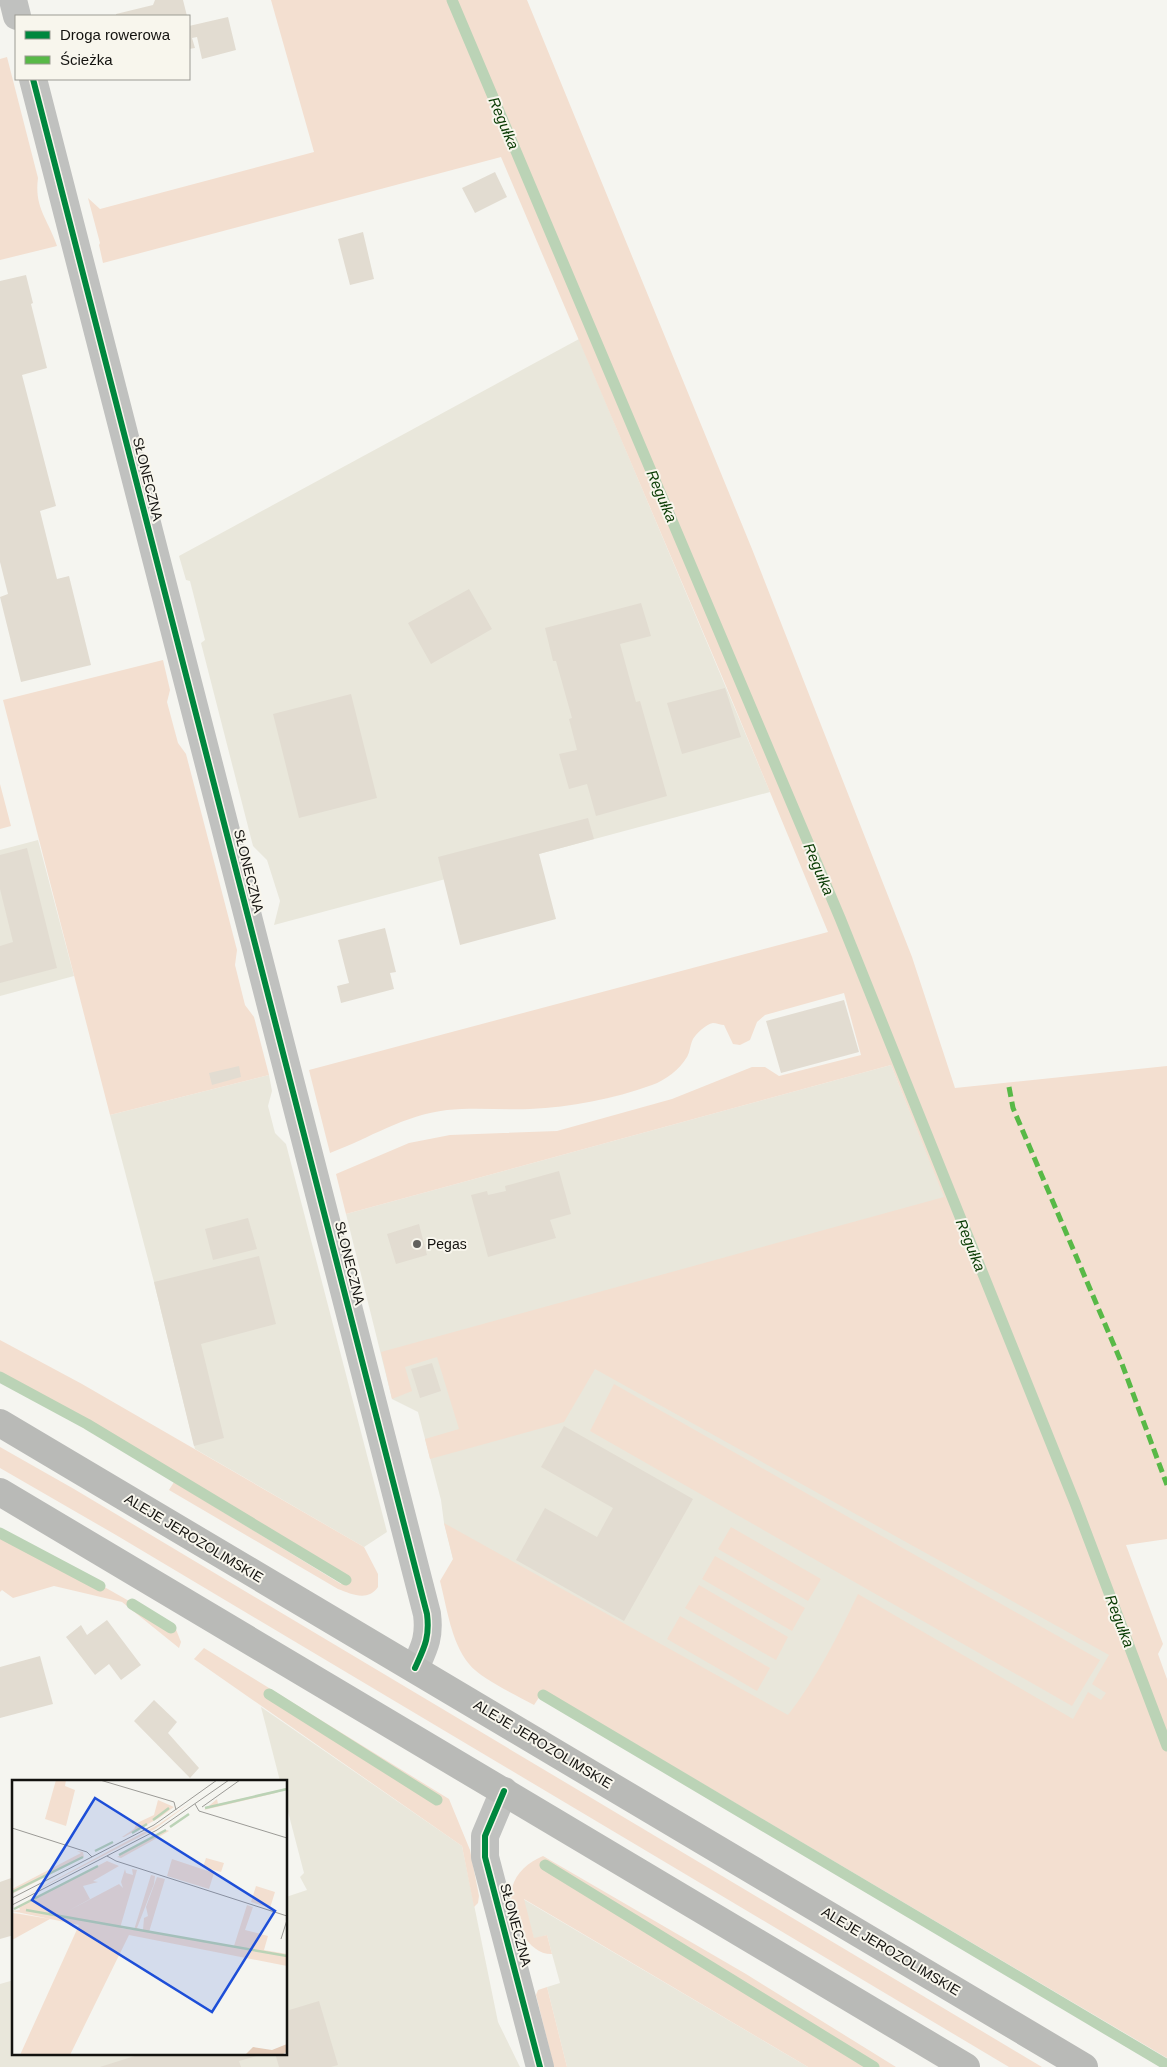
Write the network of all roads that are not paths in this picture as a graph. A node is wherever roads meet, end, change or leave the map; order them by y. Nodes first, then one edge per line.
1 (13, 0) edge
2 (17, 15) edge
3 (33, 80) edge
4 (0, 1423) edge
5 (0, 1492) edge
6 (415, 1668) junction
7 (504, 1791) junction
8 (540, 2067) edge
9 (966, 2067) edge
10 (1084, 2067) edge

1 - 2 street
3 - 6 street, SŁONECZNA
4 - 6 main road, ALEJE JEROZOLIMSKIE
5 - 7 main road
6 - 10 main road, ALEJE JEROZOLIMSKIE
7 - 8 street, SŁONECZNA
7 - 9 main road

